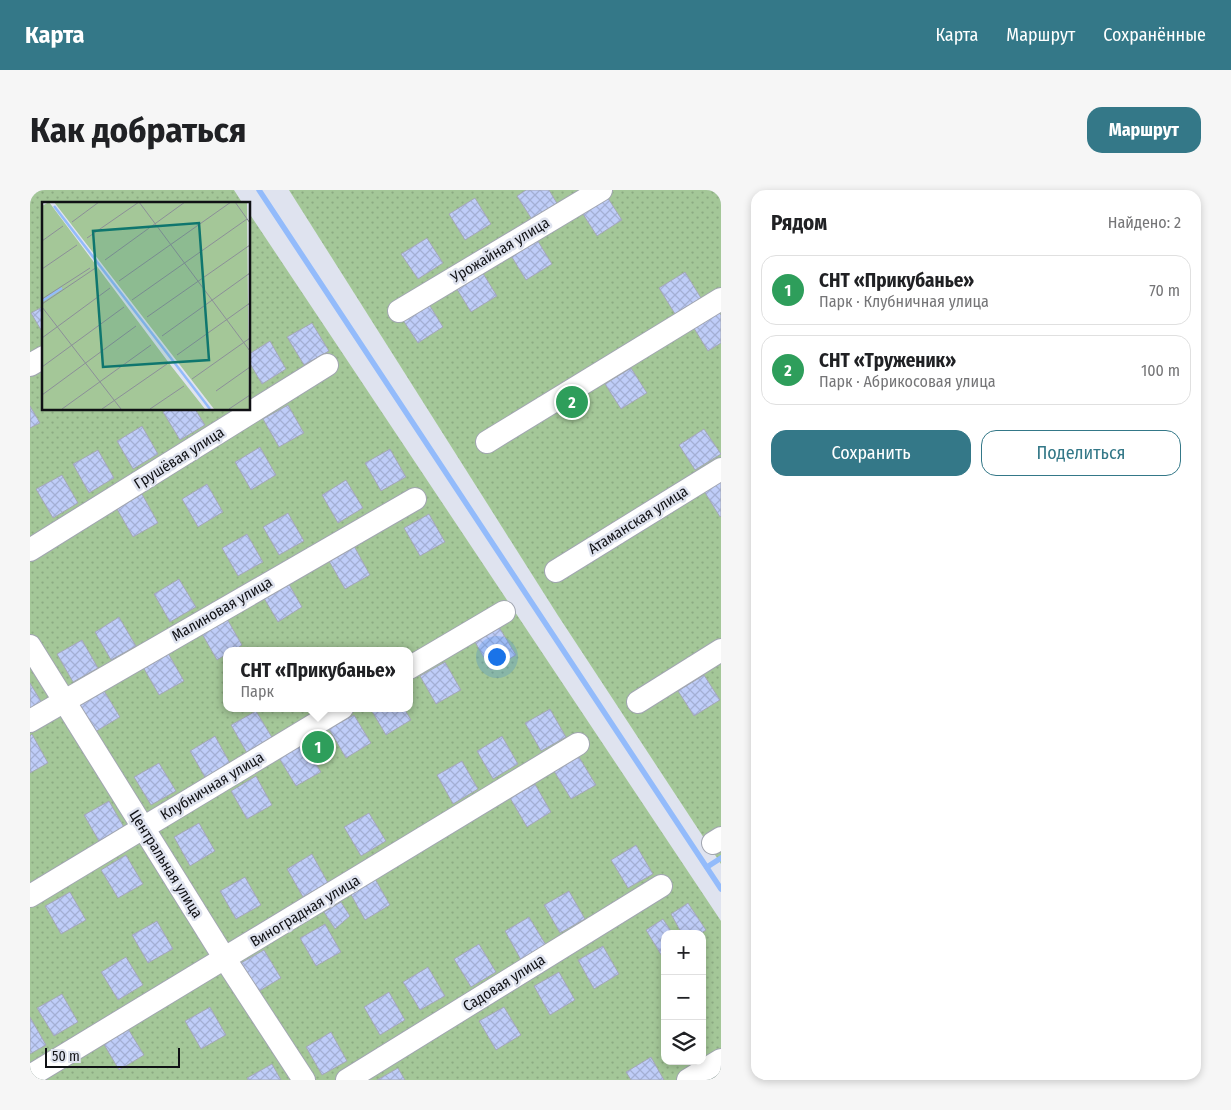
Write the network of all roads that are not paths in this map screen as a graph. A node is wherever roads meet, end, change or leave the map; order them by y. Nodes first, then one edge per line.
1 (601, 190) edge
2 (721, 299) edge
3 (399, 311) dead end
4 (42, 358) edge
5 (327, 365) dead end
6 (30, 366) edge
7 (487, 442) dead end
8 (721, 469) edge
9 (415, 499) dead end
10 (30, 550) edge
11 (556, 570) dead end
12 (504, 612) dead end
13 (30, 646) edge
14 (721, 650) edge
15 (413, 666) edge
16 (64, 700) junction
17 (638, 702) dead end
18 (335, 712) edge
19 (30, 721) edge
20 (578, 744) dead end
21 (143, 827) junction
22 (661, 886) dead end
23 (30, 896) edge
24 (225, 959) junction
25 (721, 1060) edge
26 (30, 1076) edge
27 (304, 1080) edge
28 (347, 1080) edge
29 (688, 1080) edge

1 - 3 street, Урожайная улица
2 - 7 street
4 - 6 street
5 - 10 street, Грушёвая улица
8 - 11 street, Атаманская улица
9 - 16 street, Малиновая улица
12 - 15 street
13 - 16 street, Центральная улица
14 - 17 street
16 - 19 street, Малиновая улица
16 - 21 street, Центральная улица
18 - 21 street, Клубничная улица
20 - 24 street, Виноградная улица
21 - 23 street, Клубничная улица
21 - 24 street, Центральная улица
22 - 28 street, Садовая улица
24 - 26 street, Виноградная улица
24 - 27 street, Центральная улица
25 - 29 street

